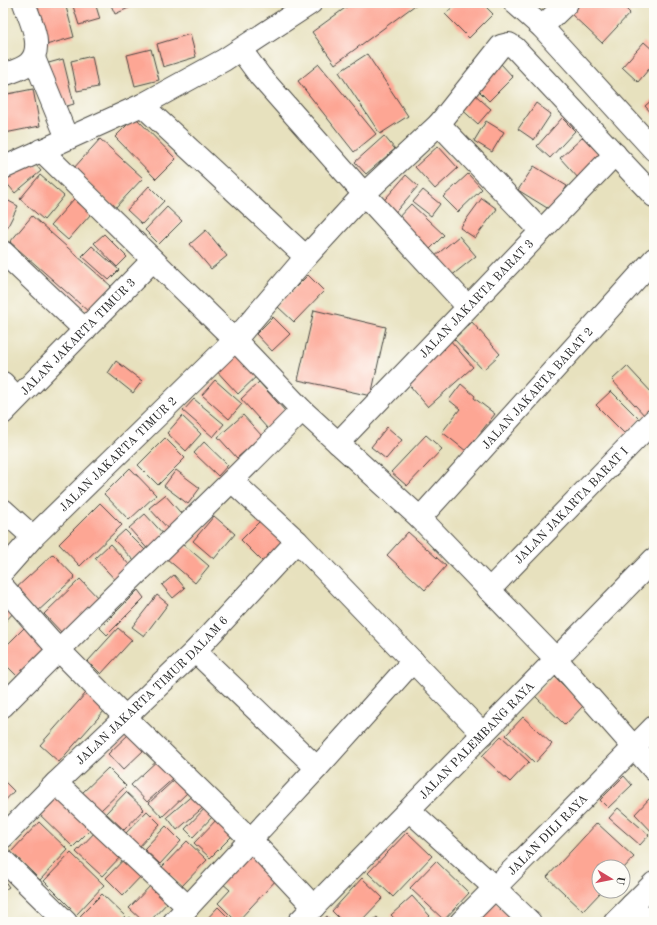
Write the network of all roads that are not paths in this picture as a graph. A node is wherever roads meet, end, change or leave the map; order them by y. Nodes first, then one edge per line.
1 (24, 3) edge
2 (311, 3) edge
3 (515, 3) edge
4 (567, 3) edge
5 (542, 27) junction
6 (241, 50) junction
7 (34, 58) junction
8 (3, 75) edge
9 (142, 105) junction
10 (439, 124) junction
11 (67, 138) junction
12 (41, 150) junction
13 (654, 150) edge
14 (615, 154) junction
15 (3, 168) edge
16 (364, 194) junction
17 (654, 196) edge
18 (541, 231) junction
19 (3, 252) edge
20 (306, 257) junction
21 (654, 259) edge
22 (153, 260) junction
23 (467, 306) junction
24 (85, 330) junction
25 (235, 340) junction
26 (8, 398) edge
27 (302, 410) junction
28 (654, 420) edge
29 (338, 443) junction
30 (233, 482) junction
31 (3, 510) edge
32 (420, 518) junction
33 (33, 537) junction
34 (297, 542) junction
35 (654, 559) edge
36 (3, 571) edge
37 (3, 587) edge
38 (489, 590) junction
39 (59, 650) junction
40 (195, 651) junction
41 (556, 659) junction
42 (414, 661) junction
43 (3, 706) edge
44 (126, 718) junction
45 (654, 727) edge
46 (483, 734) junction
47 (633, 748) junction
48 (317, 768) junction
49 (654, 770) edge
50 (56, 783) junction
51 (409, 810) junction
52 (3, 837) edge
53 (250, 839) junction
54 (3, 860) edge
55 (654, 883) edge
56 (495, 888) junction
57 (632, 905) junction
58 (314, 907) junction
59 (181, 915) edge
60 (66, 922) edge
61 (299, 922) edge
62 (461, 922) edge
63 (530, 922) edge
64 (615, 922) edge
65 (648, 922) edge

1 - 7 street
2 - 6 street
3 - 5 street
4 - 5 street
5 - 13 street
6 - 9 street
6 - 16 street
7 - 8 street
7 - 11 street
9 - 11 street
9 - 20 street
10 - 14 street, JALAN JAKARTA TIMUR 2
10 - 16 street, JALAN JAKARTA TIMUR 2
10 - 18 street
11 - 12 street
12 - 15 street
12 - 22 street
14 - 17 street
14 - 18 street, JALAN JAKARTA BARAT 3
16 - 20 street, JALAN JAKARTA TIMUR 2
16 - 23 street
18 - 23 street, JALAN JAKARTA BARAT 3
19 - 24 street
20 - 25 street, JALAN JAKARTA TIMUR 2
21 - 32 street, JALAN JAKARTA BARAT 2
22 - 24 street, JALAN JAKARTA TIMUR 3
22 - 25 street
23 - 29 street, JALAN JAKARTA BARAT 3
24 - 26 street, JALAN JAKARTA TIMUR 3
25 - 27 street
25 - 33 street, JALAN JAKARTA TIMUR 2
27 - 29 street
27 - 30 street
28 - 38 street, JALAN JAKARTA BARAT I
29 - 32 street
30 - 34 street
30 - 39 street
31 - 33 street
32 - 38 street
33 - 36 street, JALAN JAKARTA TIMUR 2
34 - 40 street, JALAN JAKARTA TIMUR DALAM 6
34 - 42 street
35 - 41 street, JALAN PALEMBANG RAYA
37 - 39 street
38 - 41 street
39 - 43 street
39 - 44 street
40 - 44 street, JALAN JAKARTA TIMUR DALAM 6
40 - 48 street
41 - 46 street, JALAN PALEMBANG RAYA
41 - 47 street
42 - 46 street
42 - 48 street
44 - 50 street, JALAN JAKARTA TIMUR DALAM 6
44 - 53 street
45 - 47 street, JALAN DILI RAYA
46 - 51 street, JALAN PALEMBANG RAYA
47 - 49 street
47 - 56 street, JALAN DILI RAYA
48 - 53 street
50 - 52 street, JALAN JAKARTA TIMUR DALAM 6
50 - 59 street
51 - 56 street
51 - 58 street, JALAN PALEMBANG RAYA
53 - 58 street
53 - 59 street
54 - 60 street
55 - 57 street
56 - 62 street, JALAN DILI RAYA
56 - 63 street
57 - 64 street
57 - 65 street
58 - 61 street, JALAN PALEMBANG RAYA

